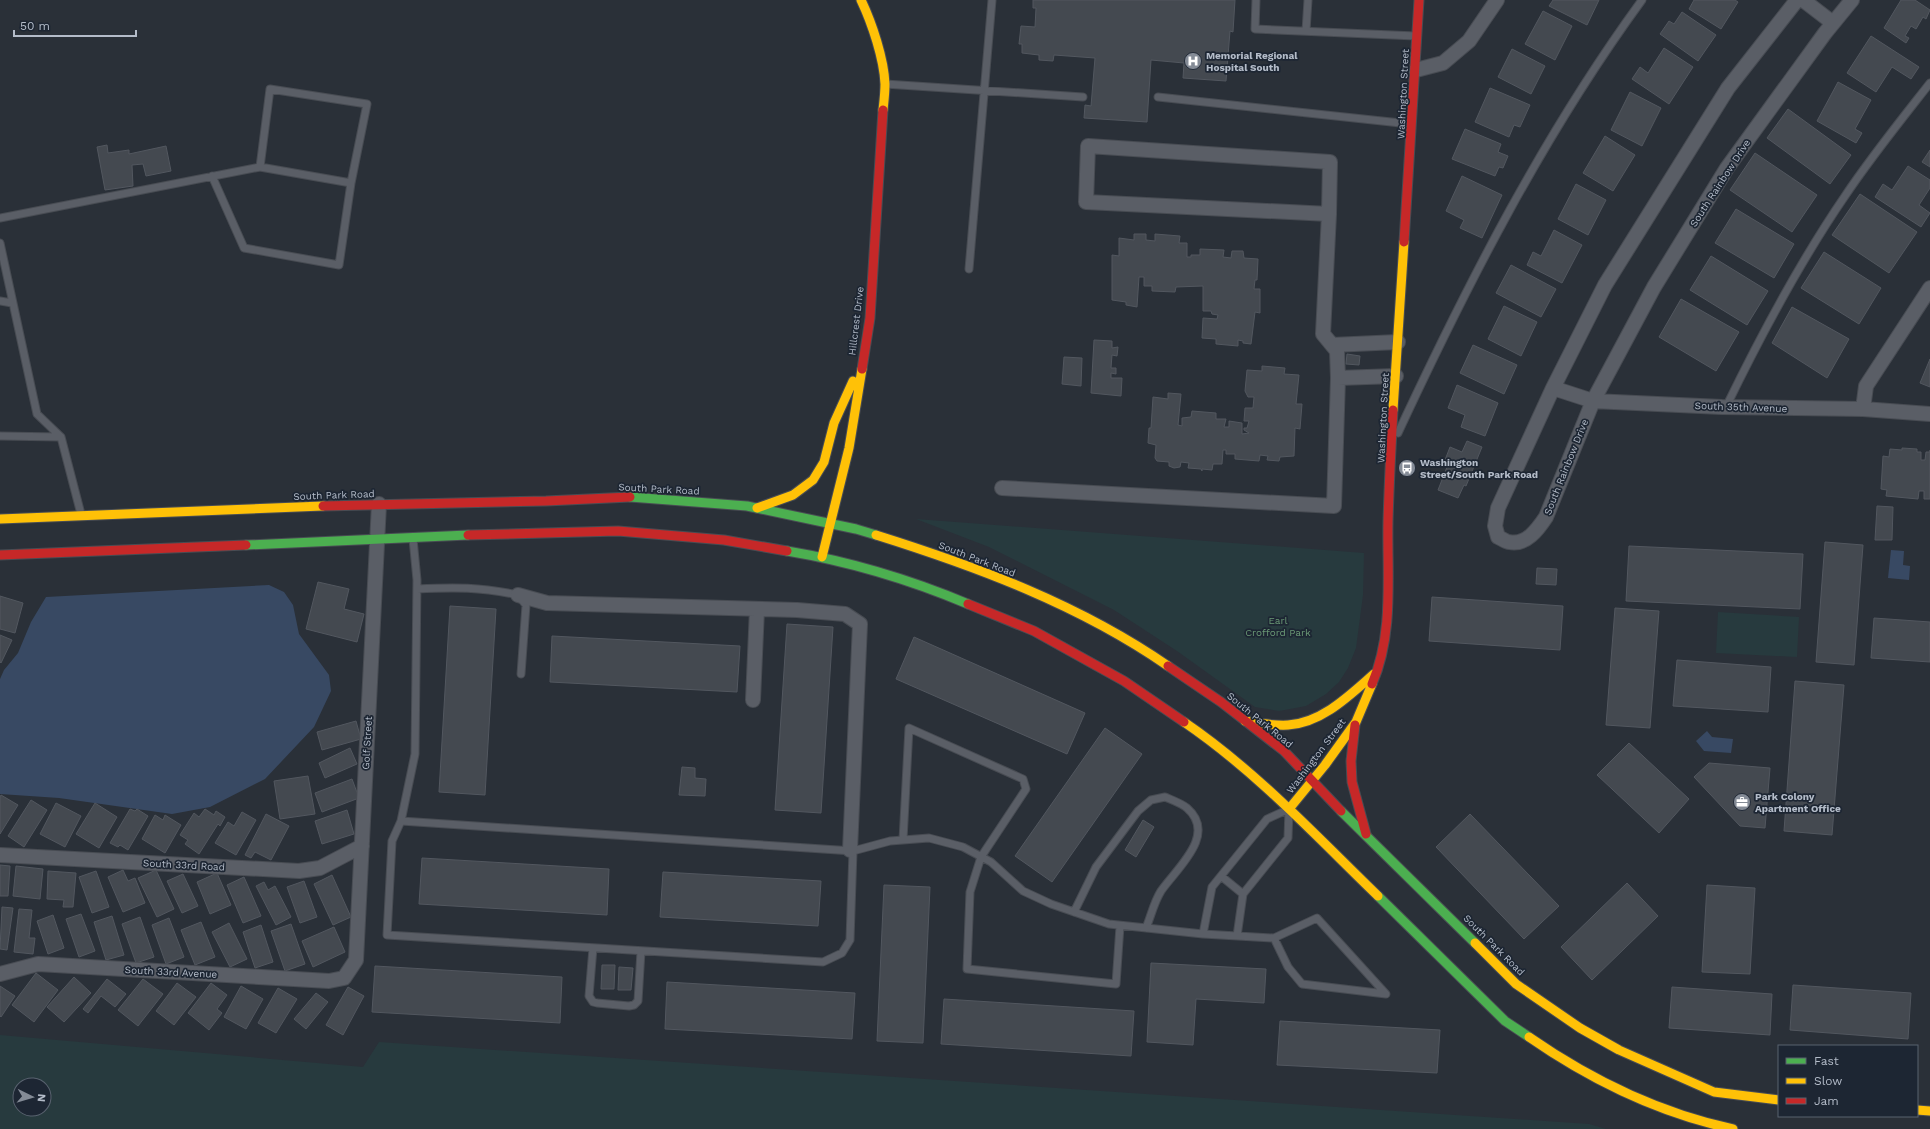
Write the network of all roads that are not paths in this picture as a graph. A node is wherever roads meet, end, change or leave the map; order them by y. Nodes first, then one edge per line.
1 (861, 0) edge
2 (992, 0) edge
3 (1256, 0) edge
4 (1308, 0) edge
5 (1419, 0) edge
6 (1496, 0) edge
7 (1642, 0) edge
8 (1798, 0) edge
9 (1803, 0) edge
10 (1852, 0) edge
11 (1833, 23) junction
12 (1306, 31) junction
13 (1417, 36) junction
14 (1416, 70) junction
15 (1930, 82) edge
16 (885, 84) junction
17 (984, 91) junction
18 (1083, 97) dead end
19 (1158, 97) dead end
20 (1412, 124) junction
21 (260, 167) junction
22 (212, 176) junction
23 (351, 183) junction
24 (1329, 214) junction
25 (0, 218) edge
26 (0, 243) edge
27 (969, 269) dead end
28 (1930, 288) edge
29 (0, 302) edge
30 (12, 302) junction
31 (1398, 342) junction
32 (1332, 345) junction
33 (863, 358) junction
34 (1396, 376) junction
35 (1338, 378) junction
36 (1553, 388) junction
37 (1593, 401) junction
38 (1726, 407) junction
39 (1863, 409) junction
40 (1930, 414) edge
41 (0, 436) edge
42 (61, 437) junction
43 (1392, 446) junction
44 (1002, 488) dead end
45 (379, 504) junction
46 (757, 508) junction
47 (81, 516) junction
48 (0, 519) edge
49 (831, 524) junction
50 (412, 538) junction
51 (378, 540) junction
52 (0, 555) edge
53 (822, 557) junction
54 (417, 589) junction
55 (518, 594) junction
56 (757, 609) junction
57 (1379, 669) junction
58 (521, 674) dead end
59 (753, 700) dead end
60 (1243, 720) junction
61 (1356, 722) junction
62 (1312, 782) junction
63 (1289, 809) junction
64 (401, 821) junction
65 (1367, 836) junction
66 (902, 840) junction
67 (362, 846) junction
68 (851, 850) junction
69 (0, 855) edge
70 (981, 857) junction
71 (1220, 876) junction
72 (1243, 894) junction
73 (1074, 912) junction
74 (1120, 926) junction
75 (1146, 928) junction
76 (1203, 934) junction
77 (1237, 936) junction
78 (1274, 938) junction
79 (593, 948) junction
80 (641, 951) junction
81 (0, 974) edge
82 (344, 978) joint
83 (1778, 1100) edge
84 (1918, 1110) edge
85 (1930, 1111) edge
86 (1733, 1129) edge

1 - 16 street, Hillcrest Drive
2 - 17 lane
3 - 12 lane
4 - 12 lane
5 - 13 street, Washington Street
6 - 14 street
7 - 43 lane
8 - 36 street, South Rainbow Drive
9 - 11 street
10 - 11 street, South Rainbow Drive
11 - 37 street, South Rainbow Drive
12 - 13 lane
13 - 14 street, Washington Street
14 - 20 street, Washington Street
15 - 38 lane
16 - 17 lane
16 - 33 street, Hillcrest Drive
17 - 18 lane
17 - 27 lane
19 - 20 lane
20 - 31 street, Washington Street
21 - 22 lane
21 - 23 lane
21 - 23 lane
22 - 23 lane
22 - 25 lane
24 - 24 street
24 - 32 street
26 - 30 lane
28 - 39 street
29 - 30 lane
30 - 42 lane
31 - 32 street
31 - 34 street, Washington Street
32 - 35 street
33 - 46 street
33 - 49 street, Hillcrest Drive
34 - 35 street
34 - 43 street, Washington Street
35 - 44 street
36 - 37 street, South 35th Avenue
36 - 37 street, South Rainbow Drive
37 - 38 street, South 35th Avenue
38 - 39 street, South 35th Avenue
39 - 40 street, South 35th Avenue
41 - 42 lane
42 - 47 lane
43 - 57 street, Washington Street
45 - 46 street, South Park Road
45 - 47 street, South Park Road
45 - 51 street, Golf Street
46 - 49 street, South Park Road
47 - 48 street, South Park Road
49 - 53 street, Hillcrest Drive
49 - 60 street, South Park Road
50 - 51 street
50 - 53 street
50 - 54 lane
51 - 52 street
51 - 67 street, Golf Street
53 - 63 street
54 - 55 lane
54 - 64 lane
55 - 56 street
55 - 58 lane
56 - 59 street
56 - 68 street
57 - 60 street
57 - 61 street, Washington Street
60 - 62 street, South Park Road
61 - 62 street, Washington Street
61 - 65 street
62 - 63 street, Washington Street
62 - 65 street, South Park Road
63 - 71 lane
63 - 72 lane
63 - 86 street
64 - 68 lane
64 - 79 lane
65 - 83 street, South Park Road
66 - 68 lane
66 - 70 lane
66 - 70 lane
67 - 69 street, South 33rd Road
67 - 82 street, Golf Street
68 - 80 lane
70 - 73 lane
70 - 74 lane
71 - 72 lane
71 - 76 lane
72 - 77 lane
73 - 74 lane
73 - 75 lane
74 - 75 lane
75 - 76 lane
76 - 77 lane
77 - 78 lane
78 - 78 lane
79 - 80 lane
79 - 80 lane
81 - 82 street, South 33rd Avenue
84 - 85 street

